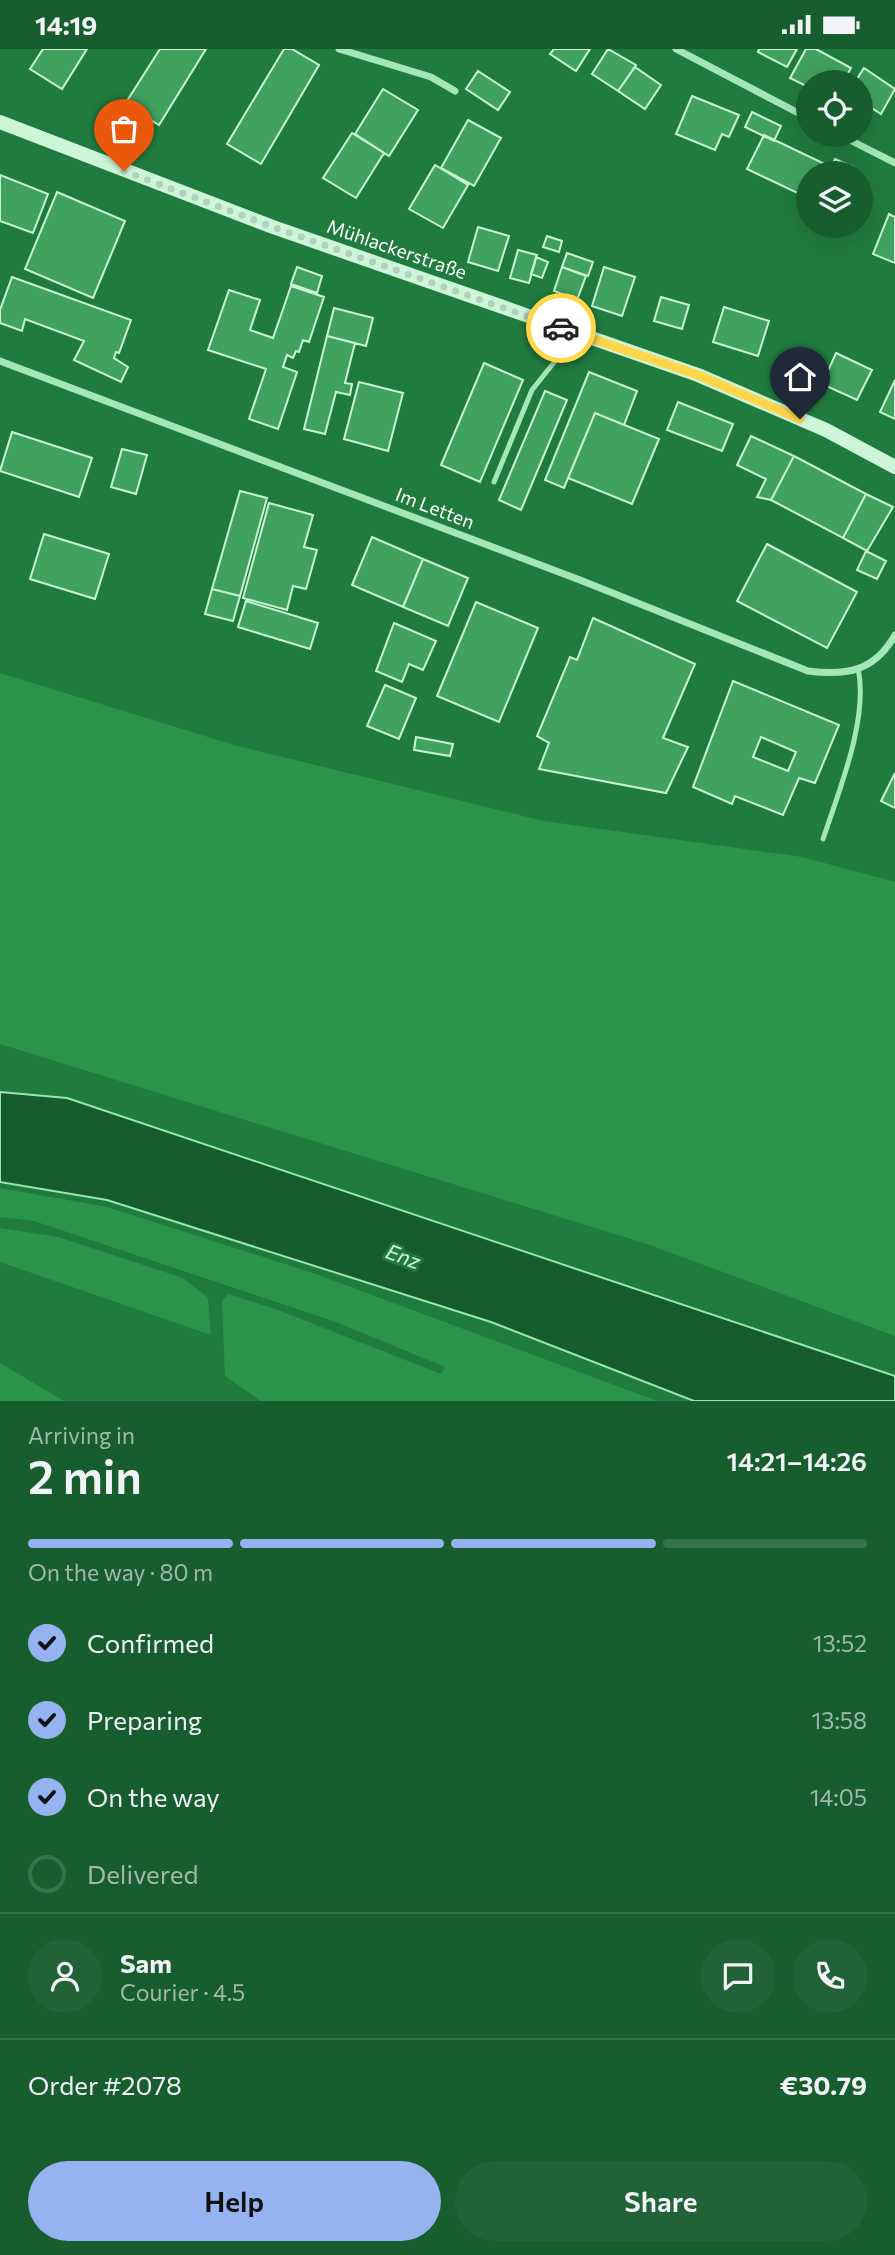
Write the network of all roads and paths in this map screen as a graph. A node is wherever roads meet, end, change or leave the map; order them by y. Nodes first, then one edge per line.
1 (339, 49) edge
2 (677, 49) edge
3 (455, 91) dead end
4 (796, 112) edge
5 (0, 122) edge
6 (864, 147) edge
7 (895, 163) edge
8 (573, 332) junction
9 (0, 361) edge
10 (895, 467) edge
11 (494, 482) dead end
12 (895, 635) edge
13 (858, 668) junction
14 (842, 781) junction
15 (851, 784) dead end
16 (823, 839) dead end

1 - 3 street
2 - 4 street
5 - 8 street, Mühlackerstraße
6 - 7 street
8 - 10 street, Mühlackerstraße
8 - 11 lane
9 - 13 street, Im Letten
12 - 13 street, Im Letten
13 - 14 lane
14 - 15 lane
14 - 16 lane

